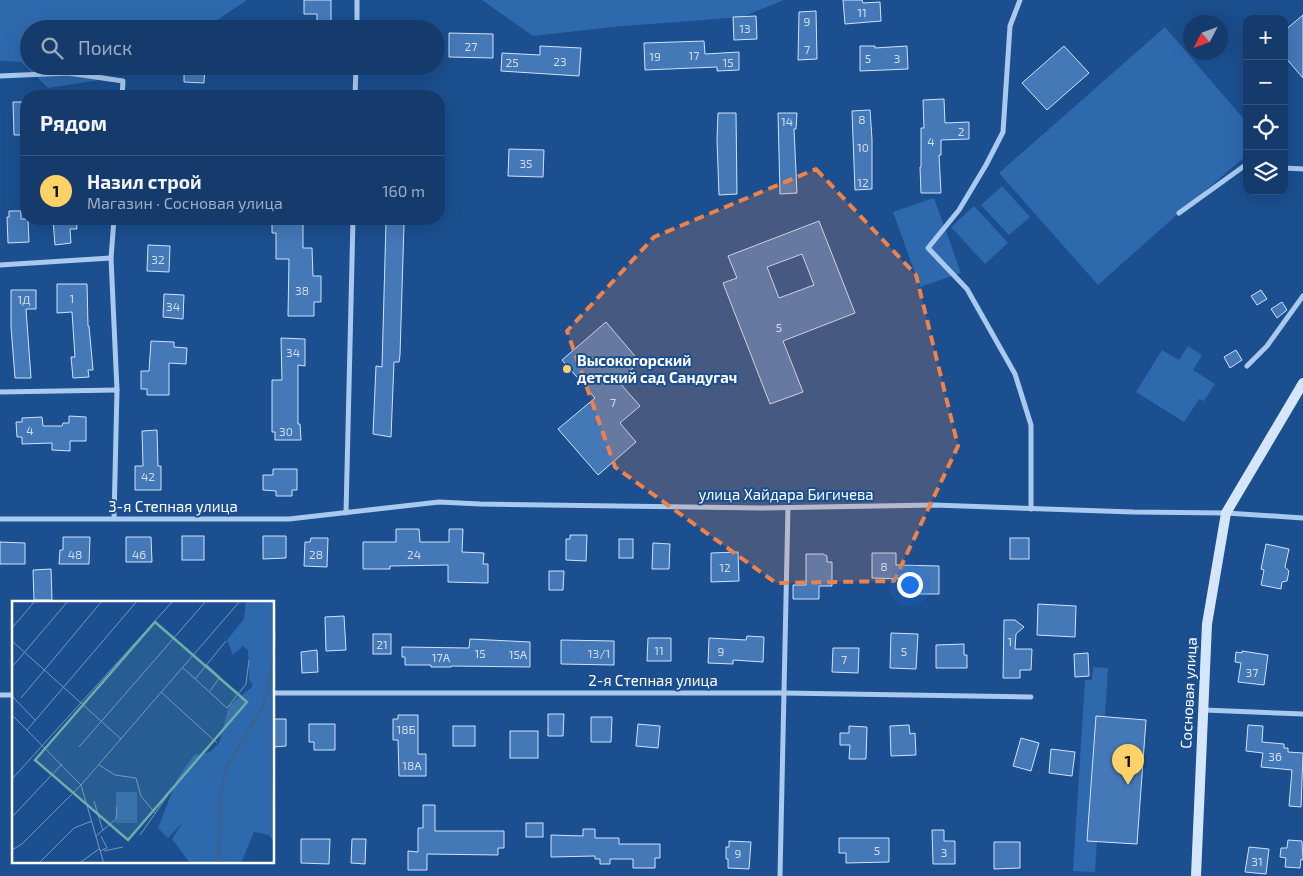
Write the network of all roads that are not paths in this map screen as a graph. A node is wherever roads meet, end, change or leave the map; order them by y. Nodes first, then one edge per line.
1 (357, 0) edge
2 (1020, 0) edge
3 (357, 20) edge
4 (34, 75) edge
5 (75, 75) edge
6 (356, 75) edge
7 (0, 76) edge
8 (122, 90) edge
9 (355, 90) edge
10 (1243, 167) edge
11 (1288, 168) edge
12 (1303, 170) edge
13 (1179, 212) dead end
14 (114, 225) edge
15 (353, 225) edge
16 (112, 258) junction
17 (0, 266) edge
18 (1303, 296) edge
19 (1247, 366) dead end
20 (1303, 382) edge
21 (117, 390) junction
22 (0, 392) edge
23 (788, 507) junction
24 (1031, 509) junction
25 (346, 513) junction
26 (1226, 513) junction
27 (1303, 518) edge
28 (0, 519) edge
29 (114, 519) junction
30 (275, 693) edge
31 (783, 693) junction
32 (1031, 697) dead end
33 (1202, 710) junction
34 (1303, 714) edge
35 (780, 876) edge
36 (1196, 876) edge

1 - 3 street
2 - 24 street
4 - 7 street
5 - 8 street
6 - 9 street
10 - 13 street
11 - 12 street
14 - 16 street
15 - 25 street
16 - 17 street
16 - 21 street
18 - 19 street
20 - 26 street
21 - 22 street
21 - 29 street
23 - 24 street, улица Хайдара Бигичева
23 - 25 street, улица Хайдара Бигичева
23 - 31 street
24 - 26 street, улица Хайдара Бигичева
25 - 29 street, 3-я Степная улица
26 - 27 street, улица Хайдара Бигичева
26 - 33 street, Сосновая улица
28 - 29 street, 3-я Степная улица
30 - 31 street, 2-я Степная улица
31 - 32 street, 2-я Степная улица
31 - 35 street
33 - 34 street
33 - 36 street, Сосновая улица

